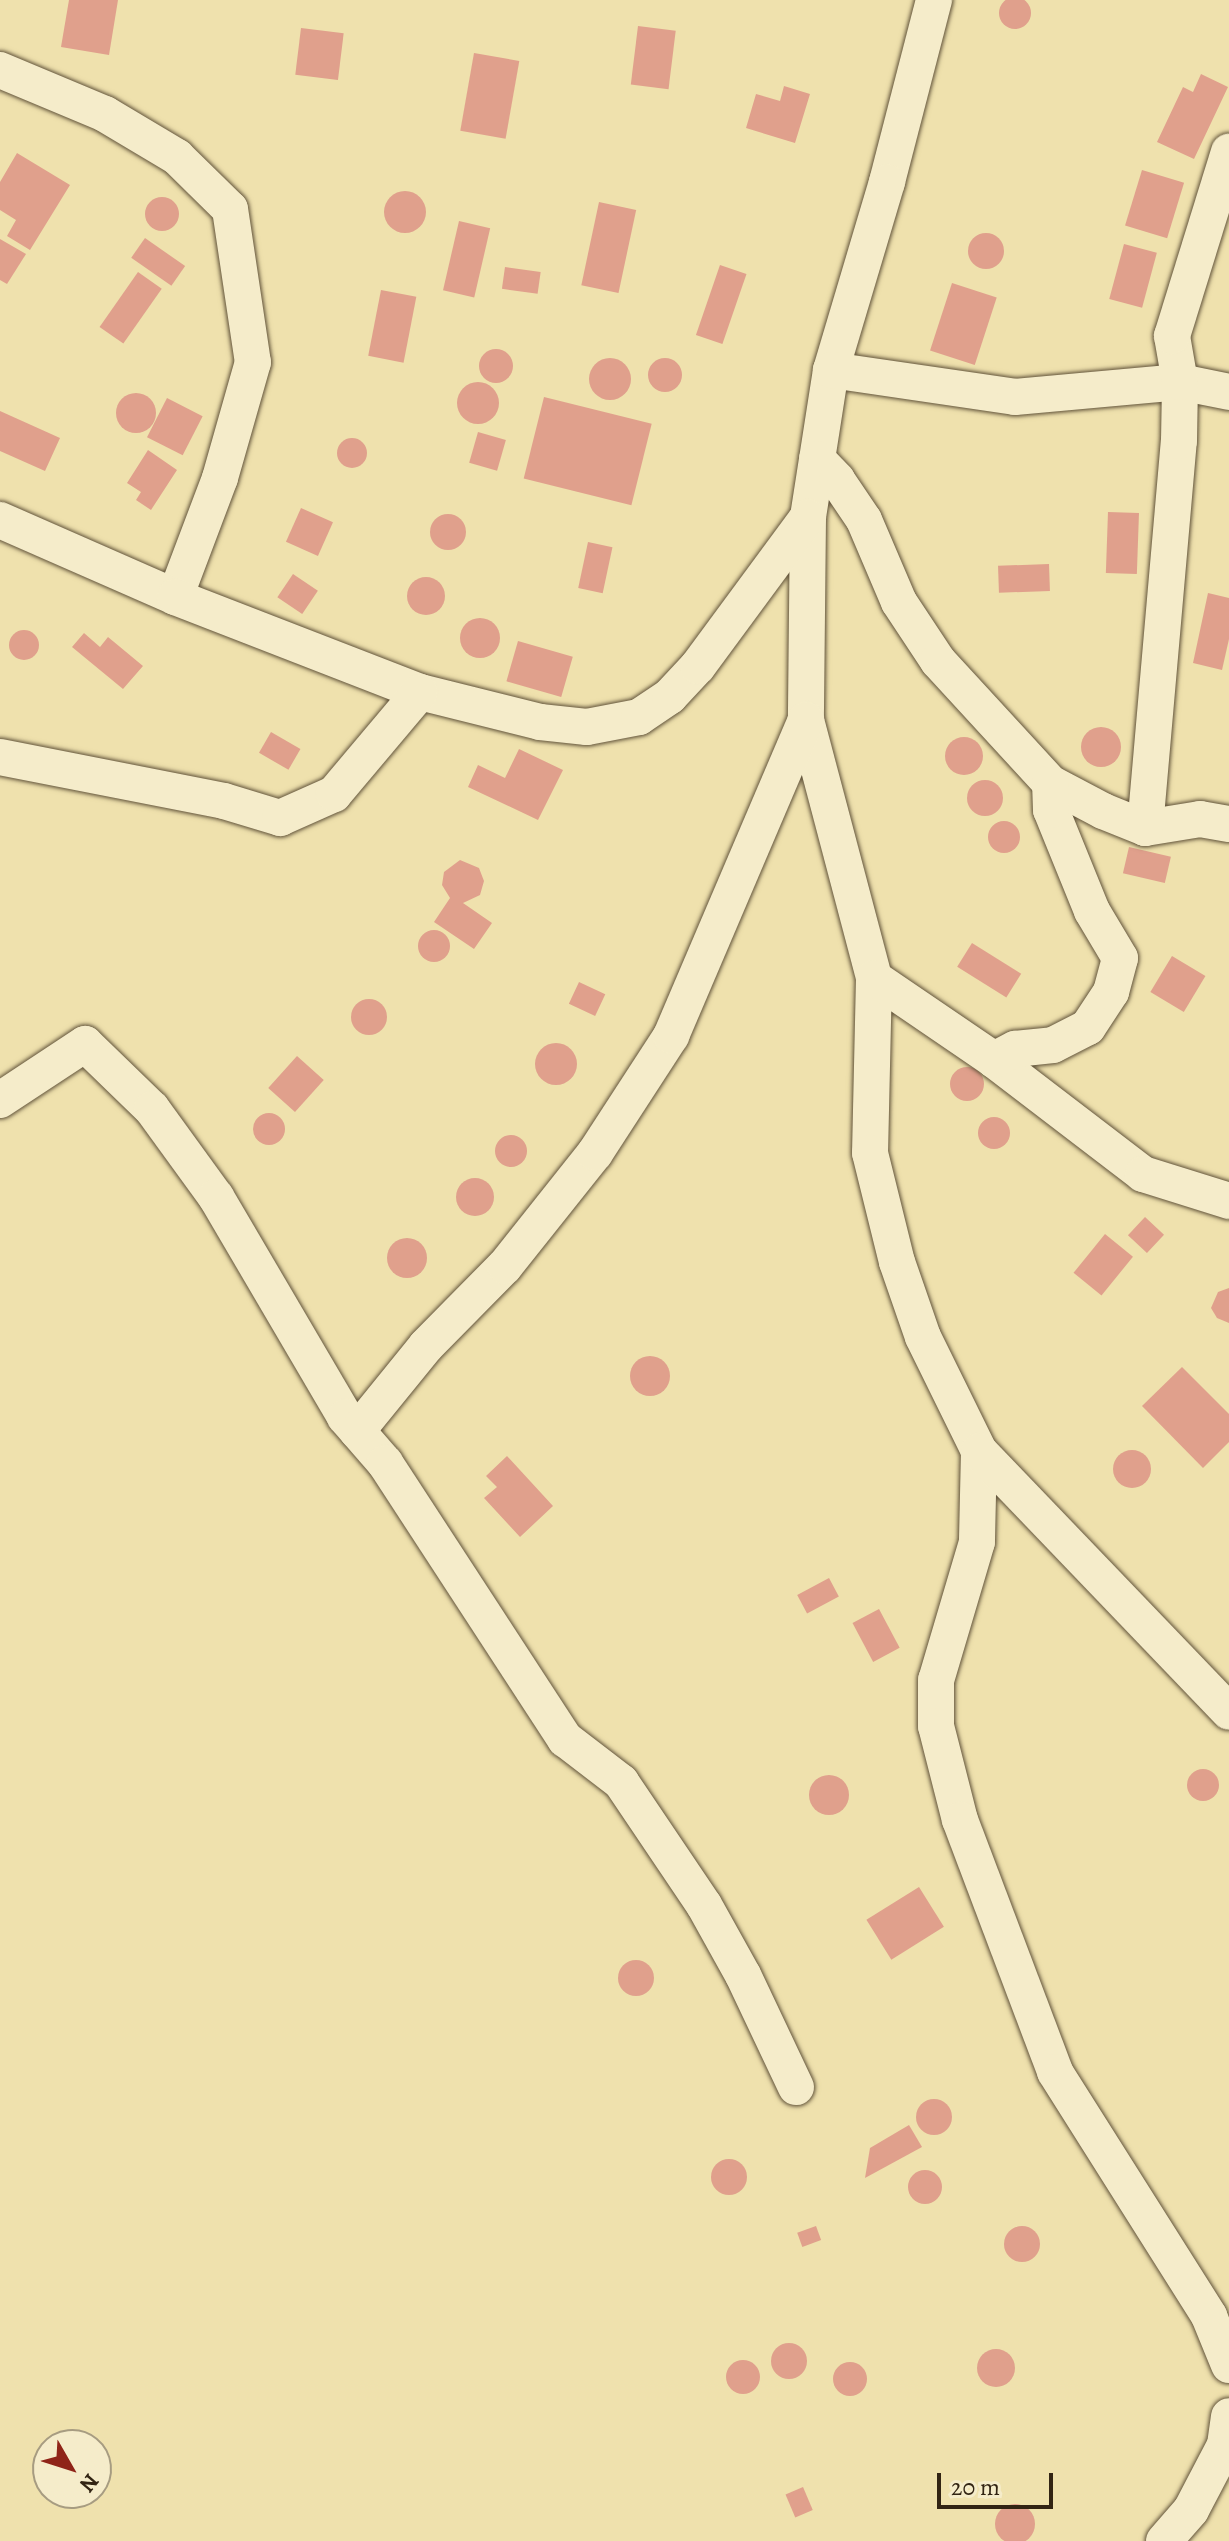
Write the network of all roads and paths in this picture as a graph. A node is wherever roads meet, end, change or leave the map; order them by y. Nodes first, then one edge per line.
1 (934, 0) edge
2 (0, 70) edge
3 (1229, 152) edge
4 (831, 370) junction
5 (1180, 382) junction
6 (1229, 392) edge
7 (817, 459) junction
8 (808, 517) junction
9 (0, 520) edge
10 (175, 597) junction
11 (420, 692) junction
12 (806, 720) junction
13 (0, 757) edge
14 (1050, 783) junction
15 (1229, 824) edge
16 (1145, 828) junction
17 (874, 978) junction
18 (994, 1060) junction
19 (0, 1100) edge
20 (1229, 1201) edge
21 (357, 1431) junction
22 (979, 1451) junction
23 (1229, 1712) edge
24 (796, 2087) dead end
25 (1229, 2365) edge
26 (1229, 2416) edge
27 (1164, 2541) edge

1 - 4 street
2 - 10 street
3 - 5 street
4 - 5 street
4 - 7 street
5 - 6 street
5 - 16 street
7 - 8 street
7 - 14 street
8 - 11 street
8 - 12 street
9 - 10 street
10 - 11 street
11 - 13 street
12 - 17 street
12 - 21 street
14 - 16 street
14 - 18 street
15 - 16 street
17 - 18 street
17 - 22 street
18 - 20 street
19 - 21 street
21 - 24 street
22 - 23 street
22 - 25 street
26 - 27 street

